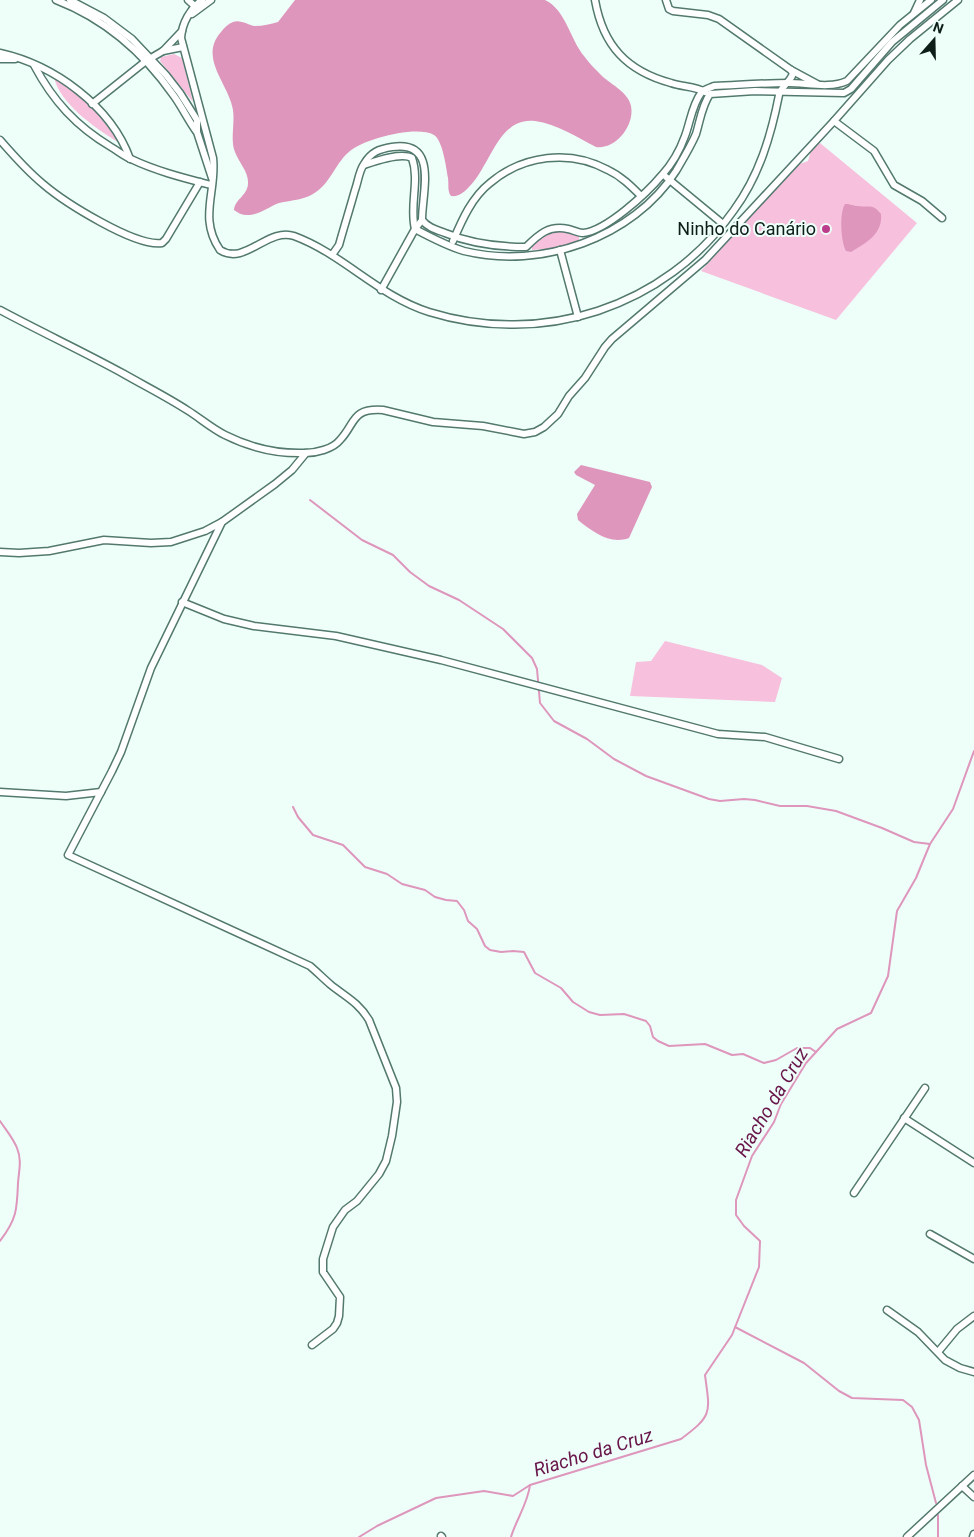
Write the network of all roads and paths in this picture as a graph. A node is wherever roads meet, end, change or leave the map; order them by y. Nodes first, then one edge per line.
1 (58, 0) edge
2 (70, 0) edge
3 (188, 0) edge
4 (202, 0) edge
5 (211, 0) edge
6 (595, 0) edge
7 (666, 0) edge
8 (920, 0) edge
9 (931, 0) edge
10 (943, 0) edge
11 (958, 0) edge
12 (197, 8) junction
13 (914, 14) junction
14 (917, 21) junction
15 (182, 31) junction
16 (183, 47) junction
17 (163, 51) junction
18 (0, 53) edge
19 (0, 59) edge
20 (18, 59) junction
21 (149, 60) junction
22 (34, 65) junction
23 (791, 70) junction
24 (847, 81) junction
25 (787, 83) junction
26 (819, 84) junction
27 (851, 89) junction
28 (780, 92) junction
29 (706, 94) junction
30 (92, 104) junction
31 (834, 121) junction
32 (0, 140) edge
33 (422, 157) junction
34 (130, 159) junction
35 (413, 162) junction
36 (363, 165) junction
37 (663, 174) junction
38 (669, 180) junction
39 (200, 182) junction
40 (211, 182) junction
41 (642, 196) junction
42 (942, 218) dead end
43 (422, 220) junction
44 (723, 224) junction
45 (415, 229) junction
46 (582, 233) junction
47 (455, 237) junction
48 (586, 242) junction
49 (451, 246) junction
50 (560, 250) junction
51 (526, 251) junction
52 (332, 255) junction
53 (381, 290) junction
54 (0, 310) edge
55 (578, 317) junction
56 (306, 453) junction
57 (222, 522) junction
58 (0, 552) edge
59 (182, 602) junction
60 (839, 759) dead end
61 (0, 792) edge
62 (101, 792) junction
63 (925, 1088) dead end
64 (904, 1118) junction
65 (974, 1163) edge
66 (854, 1192) dead end
67 (930, 1234) dead end
68 (974, 1259) edge
69 (887, 1310) dead end
70 (974, 1316) edge
71 (312, 1345) dead end
72 (938, 1352) junction
73 (974, 1372) edge
74 (974, 1474) edge
75 (962, 1486) junction
76 (974, 1497) edge
77 (907, 1537) edge

1 - 21 street
2 - 21 street
3 - 12 street
4 - 12 street
5 - 12 street
6 - 29 street
7 - 23 street
8 - 13 street
9 - 13 street
10 - 14 street
11 - 31 street
12 - 15 street
13 - 14 street
13 - 24 street
14 - 27 street
15 - 16 street
15 - 17 street
16 - 17 street
16 - 40 street
17 - 21 street
18 - 20 street
19 - 20 street
20 - 22 street
21 - 30 street
21 - 40 street
22 - 30 street
22 - 34 street
23 - 25 street
23 - 26 street
24 - 26 street
24 - 27 street
25 - 26 street
25 - 28 street
25 - 29 street
27 - 28 street
28 - 29 street
28 - 44 street
29 - 37 street
29 - 38 street
30 - 34 street
31 - 42 street
31 - 56 street
32 - 39 street
33 - 35 street
33 - 36 street
33 - 43 street
34 - 39 street
35 - 36 street
35 - 45 street
36 - 52 street
37 - 38 street
37 - 41 street
38 - 44 street
38 - 48 street
39 - 40 street
40 - 52 street
41 - 46 street
41 - 47 street
43 - 45 street
43 - 47 street
44 - 55 street
45 - 49 street
45 - 53 street
46 - 48 street
46 - 51 street
47 - 49 street
47 - 51 street
48 - 50 street
49 - 51 street
50 - 51 street
50 - 55 street
52 - 53 street
53 - 55 street
54 - 56 street
56 - 57 street
57 - 58 street
57 - 59 street
59 - 60 street
59 - 62 street
61 - 62 street
62 - 71 street
63 - 64 street
64 - 65 street
64 - 66 street
67 - 68 street
69 - 72 street
70 - 72 street
72 - 73 street
74 - 75 street
75 - 76 street
75 - 77 street

